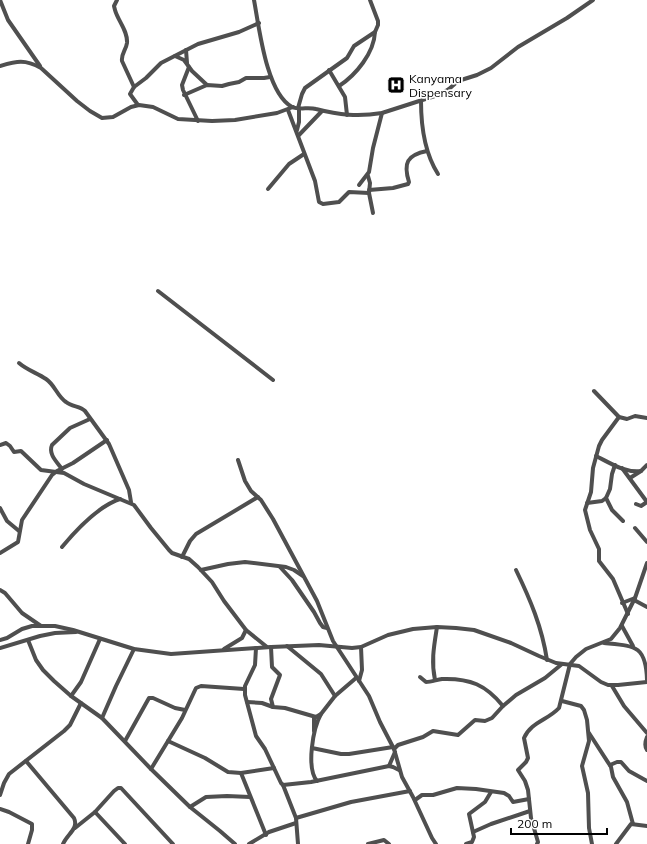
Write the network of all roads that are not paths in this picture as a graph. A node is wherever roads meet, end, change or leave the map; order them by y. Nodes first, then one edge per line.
1 (0, 0) edge
2 (116, 0) edge
3 (254, 0) edge
4 (370, 0) edge
5 (593, 0) edge
6 (258, 23) junction
7 (375, 32) junction
8 (186, 50) junction
9 (175, 56) junction
10 (0, 66) edge
11 (188, 66) junction
12 (41, 68) junction
13 (329, 70) junction
14 (270, 77) junction
15 (207, 85) junction
16 (339, 86) junction
17 (134, 87) junction
18 (184, 95) junction
19 (421, 101) junction
20 (138, 105) junction
21 (297, 108) junction
22 (288, 110) junction
23 (322, 111) junction
24 (382, 113) junction
25 (347, 115) junction
26 (198, 121) junction
27 (298, 133) junction
28 (427, 151) junction
29 (304, 154) junction
30 (438, 174) dead end
31 (368, 176) junction
32 (359, 185) dead end
33 (268, 189) dead end
34 (369, 192) junction
35 (373, 213) dead end
36 (158, 291) dead end
37 (19, 363) dead end
38 (273, 380) dead end
39 (594, 391) dead end
40 (619, 417) junction
41 (647, 418) edge
42 (90, 419) junction
43 (107, 440) junction
44 (0, 445) edge
45 (596, 456) junction
46 (238, 460) dead end
47 (615, 465) junction
48 (647, 465) edge
49 (622, 468) junction
50 (62, 469) junction
51 (57, 471) junction
52 (641, 471) junction
53 (630, 478) junction
54 (130, 494) junction
55 (258, 497) junction
56 (606, 498) junction
57 (122, 499) junction
58 (131, 502) junction
59 (587, 502) junction
60 (602, 502) junction
61 (608, 504) junction
62 (636, 504) dead end
63 (0, 508) edge
64 (624, 520) dead end
65 (635, 528) dead end
66 (19, 531) junction
67 (647, 542) edge
68 (62, 547) dead end
69 (0, 553) edge
70 (182, 557) junction
71 (647, 563) edge
72 (280, 567) junction
73 (201, 570) junction
74 (516, 570) dead end
75 (303, 576) junction
76 (0, 590) edge
77 (634, 599) junction
78 (622, 603) junction
79 (647, 608) edge
80 (628, 614) junction
81 (41, 626) junction
82 (622, 626) junction
83 (438, 627) junction
84 (327, 628) junction
85 (246, 630) junction
86 (78, 632) junction
87 (100, 639) junction
88 (0, 640) edge
89 (28, 640) junction
90 (603, 643) junction
91 (287, 646) junction
92 (336, 646) junction
93 (269, 647) junction
94 (361, 647) junction
95 (0, 648) edge
96 (256, 648) junction
97 (635, 648) junction
98 (134, 649) junction
99 (224, 650) junction
100 (646, 653) edge
101 (643, 657) junction
102 (547, 660) junction
103 (562, 664) junction
104 (570, 664) junction
105 (420, 677) dead end
106 (357, 679) junction
107 (435, 680) junction
108 (647, 681) edge
109 (641, 682) junction
110 (612, 686) junction
111 (647, 686) edge
112 (244, 689) junction
113 (71, 696) junction
114 (335, 696) junction
115 (562, 701) junction
116 (81, 702) junction
117 (247, 702) junction
118 (503, 706) junction
119 (273, 707) junction
120 (186, 710) junction
121 (321, 714) junction
122 (314, 717) junction
123 (102, 718) junction
124 (589, 733) junction
125 (647, 733) edge
126 (314, 737) junction
127 (647, 737) edge
128 (125, 741) junction
129 (168, 741) junction
130 (312, 748) junction
131 (393, 748) junction
132 (647, 750) edge
133 (26, 761) junction
134 (610, 765) junction
135 (389, 766) junction
136 (274, 768) junction
137 (151, 769) junction
138 (400, 771) junction
139 (241, 773) junction
140 (314, 777) junction
141 (317, 781) junction
142 (647, 781) edge
143 (311, 782) junction
144 (284, 785) junction
145 (410, 791) junction
146 (491, 792) junction
147 (0, 795) edge
148 (250, 797) junction
149 (529, 799) junction
150 (415, 800) junction
151 (190, 807) junction
152 (0, 809) edge
153 (530, 811) junction
154 (95, 812) junction
155 (296, 818) junction
156 (296, 823) junction
157 (633, 824) junction
158 (647, 826) edge
159 (75, 828) junction
160 (473, 832) junction
161 (266, 835) junction
162 (28, 844) edge
163 (63, 844) edge
164 (125, 844) edge
165 (173, 844) edge
166 (235, 844) edge
167 (249, 844) edge
168 (298, 844) edge
169 (368, 844) edge
170 (389, 844) edge
171 (436, 844) edge
172 (466, 844) edge
173 (537, 844) edge
174 (592, 844) edge
175 (616, 844) edge

1 - 12 street
2 - 17 street
3 - 6 street
4 - 7 street
5 - 19 street
6 - 8 street
6 - 14 street
7 - 13 street
7 - 16 street
8 - 9 street
8 - 11 street
9 - 11 street
9 - 17 street
10 - 12 street
11 - 15 street
11 - 18 street
12 - 20 street
13 - 16 street
13 - 21 street
14 - 15 street
14 - 21 street
15 - 18 street
16 - 25 street
17 - 20 street
18 - 26 street
19 - 24 street
19 - 28 street
20 - 26 street
21 - 22 street
21 - 23 street
21 - 27 street
22 - 26 street
22 - 27 street
23 - 25 street
23 - 27 street
24 - 25 street
24 - 31 street
27 - 29 street
28 - 30 street
28 - 34 street
29 - 33 street
29 - 34 street
31 - 32 street
31 - 34 street
34 - 35 street
36 - 38 street
37 - 42 street
39 - 40 street
40 - 41 street
40 - 45 street
42 - 43 street
42 - 50 street
43 - 50 street
43 - 54 street
44 - 51 street
45 - 47 street
45 - 59 street
46 - 55 street
47 - 49 street
47 - 56 street
48 - 52 street
49 - 52 street
49 - 53 street
50 - 51 street
51 - 57 street
51 - 66 street
52 - 53 street
53 - 62 street
54 - 57 street
54 - 58 street
55 - 70 street
55 - 75 street
56 - 60 street
56 - 61 street
57 - 58 street
57 - 68 street
58 - 70 street
59 - 60 street
59 - 78 street
60 - 61 street
61 - 64 street
63 - 66 street
65 - 67 street
66 - 69 street
70 - 73 street
71 - 77 street
72 - 73 street
72 - 75 street
72 - 84 street
73 - 85 street
74 - 102 street
75 - 84 street
76 - 81 street
77 - 78 street
77 - 79 street
77 - 80 street
78 - 80 street
80 - 82 street
81 - 86 street
81 - 88 street
82 - 90 street
82 - 97 street
83 - 94 street
83 - 102 street
83 - 107 street
84 - 92 street
85 - 93 street
85 - 99 street
86 - 87 street
86 - 89 street
87 - 98 street
87 - 113 street
89 - 95 street
89 - 113 street
90 - 97 street
90 - 104 street
91 - 92 street
91 - 93 street
91 - 114 street
92 - 94 street
92 - 106 street
93 - 96 street
93 - 119 street
94 - 106 street
96 - 99 street
96 - 112 street
97 - 101 street
98 - 99 street
98 - 123 street
100 - 101 street
101 - 108 street
102 - 103 street
103 - 104 street
103 - 118 street
104 - 110 street
104 - 115 street
105 - 107 street
106 - 114 street
106 - 131 street
107 - 118 street
108 - 109 street
109 - 110 street
109 - 111 street
110 - 125 street
112 - 117 street
112 - 120 street
113 - 116 street
114 - 121 street
115 - 124 street
115 - 149 street
116 - 123 street
116 - 133 street
117 - 119 street
117 - 136 street
118 - 131 street
119 - 122 street
120 - 128 street
120 - 129 street
121 - 122 street
121 - 126 street
122 - 126 street
123 - 128 street
124 - 134 street
124 - 174 street
126 - 130 street
127 - 132 street
128 - 137 street
129 - 137 street
129 - 139 street
130 - 131 street
130 - 140 street
131 - 135 street
131 - 138 street
133 - 147 street
133 - 159 street
134 - 142 street
134 - 157 street
135 - 138 street
135 - 141 street
136 - 139 street
136 - 144 street
137 - 151 street
138 - 145 street
139 - 148 street
140 - 141 street
140 - 143 street
141 - 143 street
143 - 144 street
144 - 155 street
145 - 150 street
145 - 155 street
146 - 149 street
146 - 150 street
146 - 160 street
148 - 151 street
148 - 161 street
149 - 153 street
150 - 171 street
151 - 166 street
152 - 162 street
153 - 160 street
153 - 173 street
154 - 159 street
154 - 164 street
154 - 165 street
155 - 156 street
156 - 161 street
156 - 168 street
157 - 158 street
157 - 175 street
159 - 163 street
160 - 172 street
161 - 167 street
169 - 170 street

